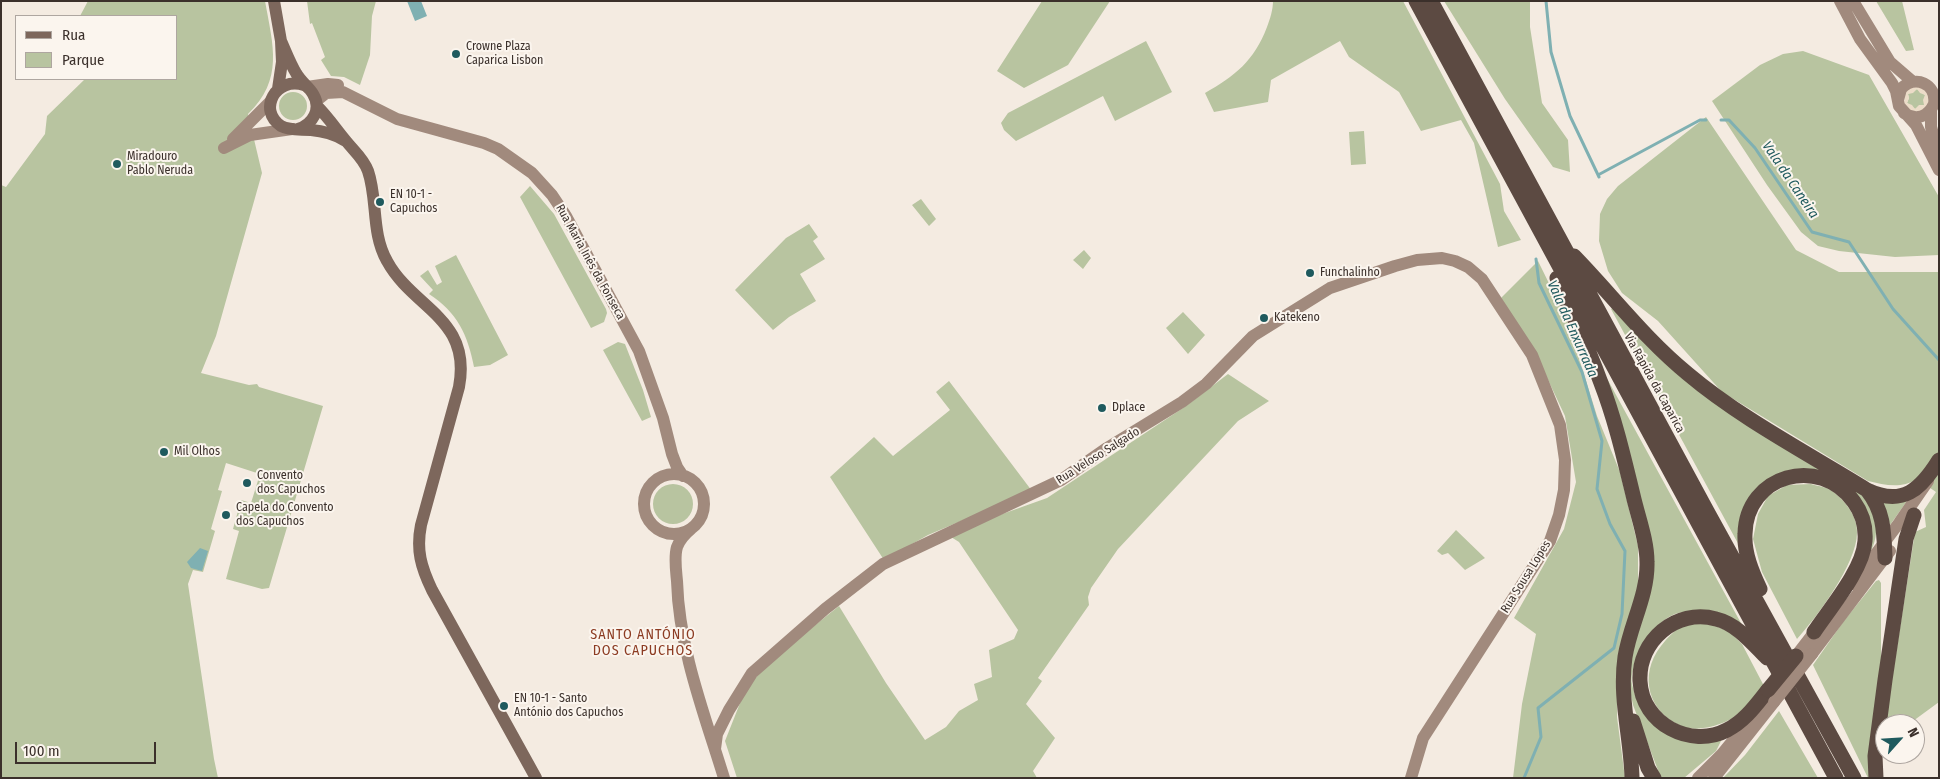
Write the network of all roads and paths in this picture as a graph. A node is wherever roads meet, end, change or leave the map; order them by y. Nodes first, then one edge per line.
1 (274, 1) edge
2 (1416, 1) edge
3 (1431, 1) edge
4 (1840, 1) edge
5 (1853, 1) edge
6 (280, 41) junction
7 (1912, 81) junction
8 (1932, 84) edge
9 (306, 86) junction
10 (278, 89) junction
11 (356, 97) junction
12 (271, 101) junction
13 (316, 103) junction
14 (1934, 104) edge
15 (1901, 108) junction
16 (294, 129) junction
17 (346, 141) junction
18 (1939, 155) edge
19 (1939, 170) edge
20 (1553, 241) junction
21 (1432, 259) joint
22 (672, 454) junction
23 (1939, 461) edge
24 (1939, 466) edge
25 (666, 475) junction
26 (683, 476) junction
27 (1867, 490) junction
28 (1914, 515) junction
29 (691, 529) junction
30 (665, 532) junction
31 (677, 548) junction
32 (1885, 551) junction
33 (1780, 641) junction
34 (1815, 641) junction
35 (1796, 656) joint
36 (1777, 667) junction
37 (1623, 693) junction
38 (1771, 696) junction
39 (729, 710) junction
40 (711, 718) junction
41 (721, 727) junction
42 (716, 749) junction
43 (536, 778) edge
44 (724, 778) edge
45 (1411, 778) edge
46 (1632, 778) edge
47 (1654, 778) edge
48 (1698, 778) edge
49 (1714, 778) edge
50 (1836, 778) edge
51 (1854, 778) edge
52 (1876, 778) edge

1 - 6 main road
2 - 20 highway, Via Rápida da Caparica
3 - 20 highway, Via Rápida da Caparica
4 - 15 street
5 - 7 street
6 - 9 main road
6 - 10 main road
7 - 8 street
7 - 15 street
8 - 14 street
9 - 10 main road
9 - 11 street, Rua Maria Inês da Fonseca
9 - 13 main road
10 - 12 main road
11 - 13 street, Rua Maria Inês da Fonseca
11 - 22 street, Rua Maria Inês da Fonseca
12 - 16 main road
12 - 16 street
13 - 16 main road
13 - 17 main road
14 - 15 street
14 - 18 street
15 - 19 street
16 - 17 main road
17 - 43 main road
20 - 27 highway
20 - 33 highway, Via Rápida da Caparica
20 - 36 highway, Via Rápida da Caparica
20 - 37 highway
21 - 39 street, Rua Veloso Salgado
21 - 45 street, Rua Sousa Lopes
22 - 25 street, Rua Maria Inês da Fonseca
22 - 26 street, Rua Maria Inês da Fonseca
23 - 27 highway
23 - 32 street
24 - 28 street
25 - 26 street
25 - 30 street
26 - 29 street
27 - 32 highway
28 - 32 street
28 - 52 highway
29 - 30 street
29 - 31 street
30 - 31 street
31 - 40 street
32 - 34 street
33 - 34 highway
33 - 51 highway, Via Rápida da Caparica
34 - 35 street
34 - 38 street, bridge
35 - 38 highway, bridge
36 - 38 highway
36 - 50 highway, Via Rápida da Caparica
37 - 46 highway
37 - 47 highway
38 - 48 street
38 - 49 street
39 - 40 street
39 - 41 street, Rua Veloso Salgado
40 - 41 street
40 - 42 street
41 - 42 street, Rua Veloso Salgado
42 - 44 street

